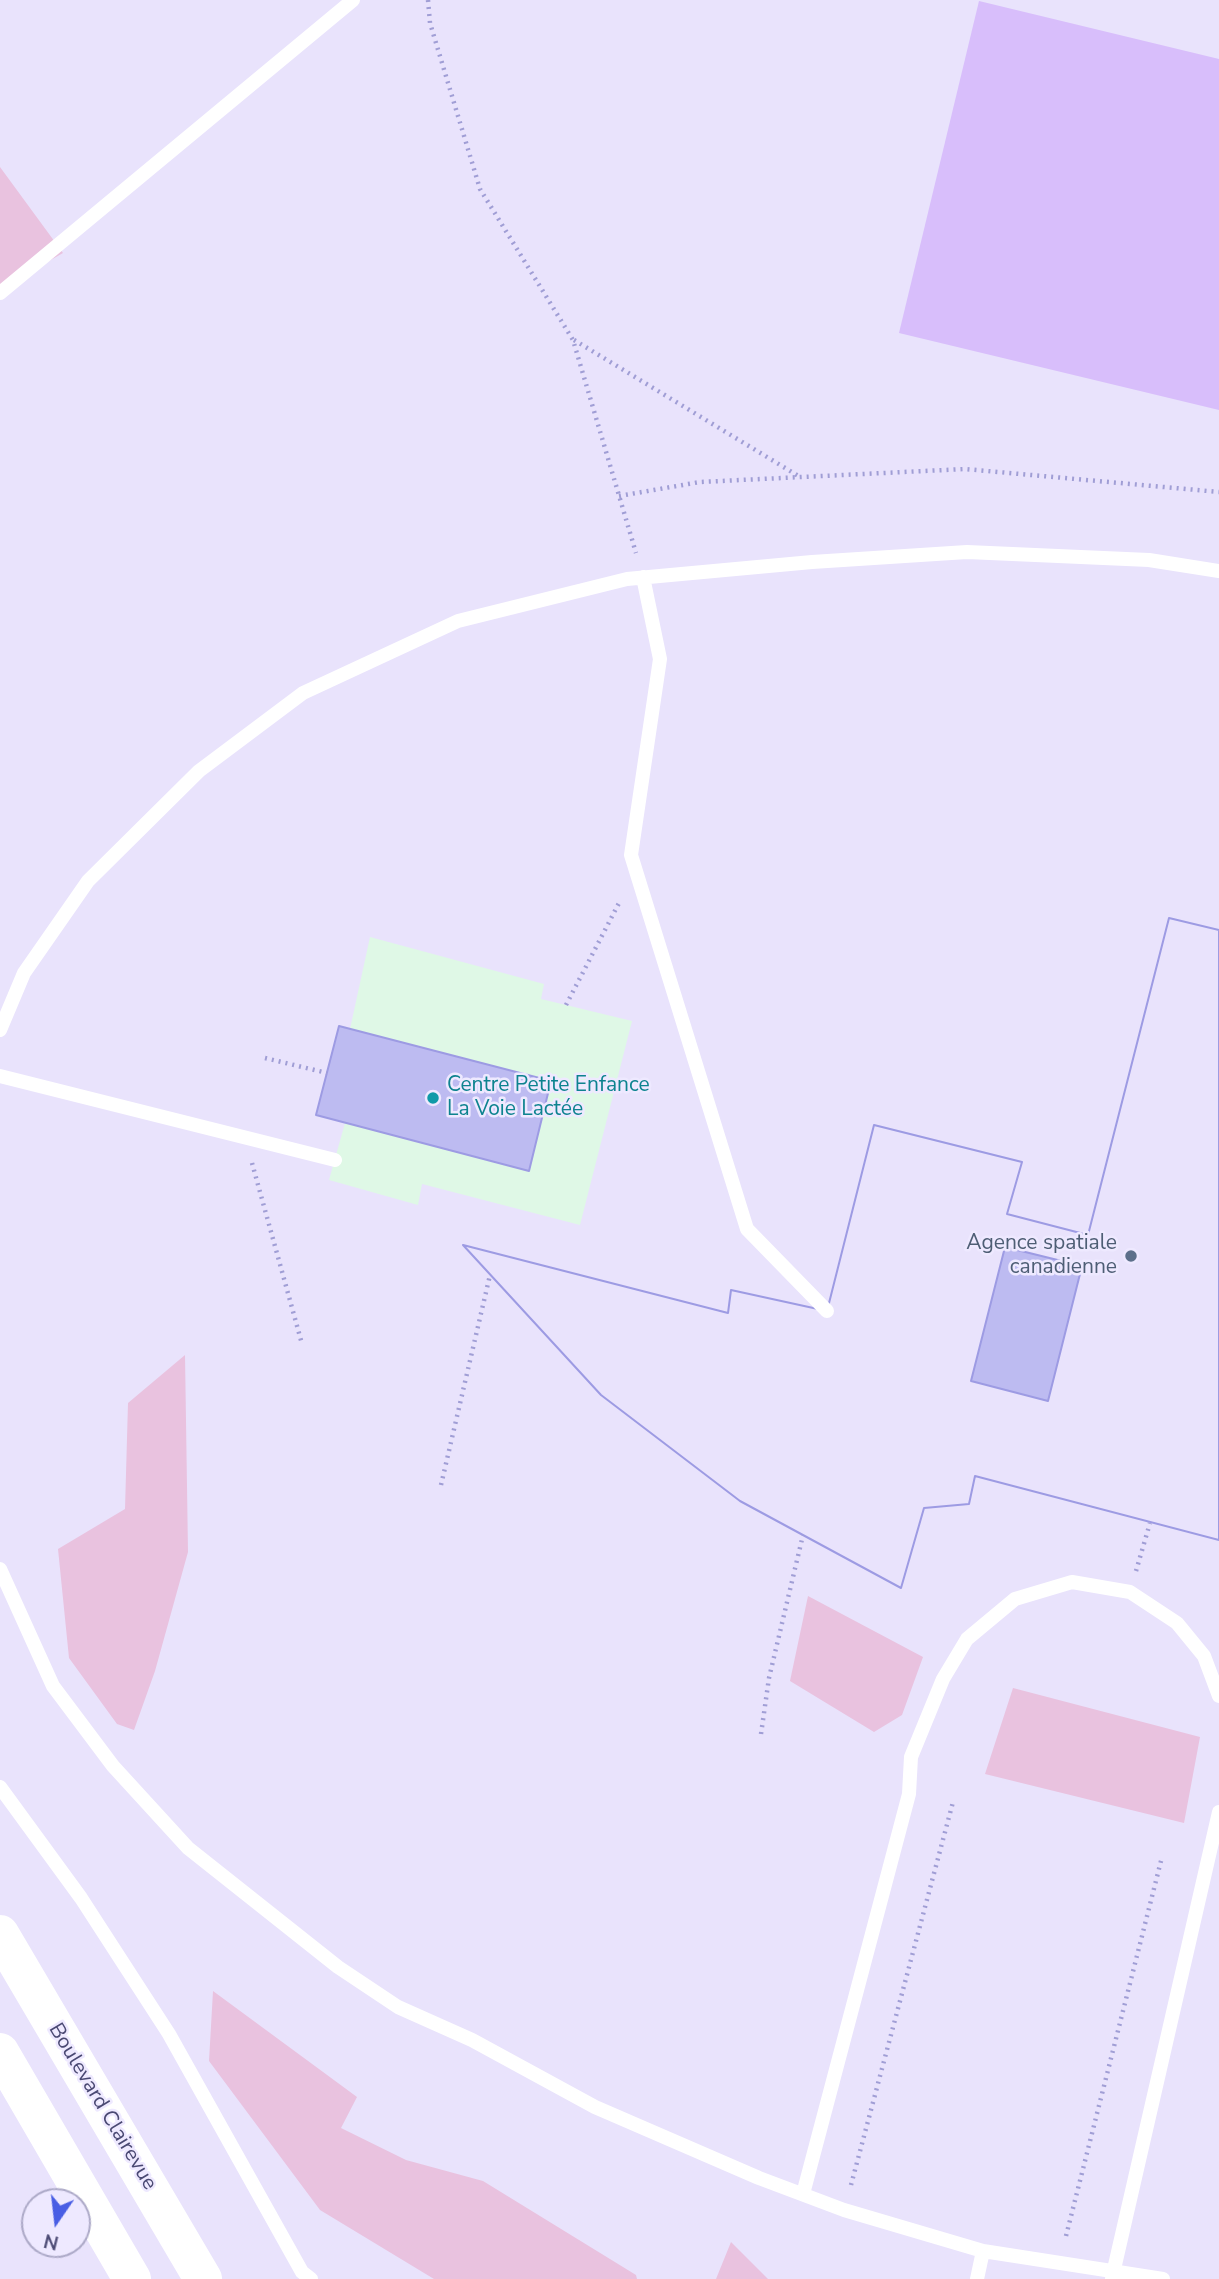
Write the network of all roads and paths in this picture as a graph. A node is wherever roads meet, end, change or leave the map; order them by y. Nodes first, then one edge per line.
1 (353, 0) edge
2 (428, 0) edge
3 (0, 293) edge
4 (573, 340) junction
5 (802, 478) junction
6 (1219, 492) edge
7 (619, 496) junction
8 (1219, 571) edge
9 (643, 578) junction
10 (636, 872) junction
11 (566, 1005) dead end
12 (0, 1030) edge
13 (265, 1058) dead end
14 (327, 1073) dead end
15 (0, 1076) edge
16 (246, 1138) junction
17 (335, 1160) dead end
18 (490, 1275) dead end
19 (827, 1311) dead end
20 (302, 1344) dead end
21 (441, 1485) dead end
22 (1150, 1523) dead end
23 (803, 1535) dead end
24 (0, 1569) edge
25 (1130, 1592) junction
26 (1219, 1696) edge
27 (761, 1734) dead end
28 (0, 1787) edge
29 (953, 1802) dead end
30 (1219, 1812) edge
31 (1161, 1857) dead end
32 (0, 1934) edge
33 (0, 2052) edge
34 (852, 2181) dead end
35 (803, 2194) junction
36 (1066, 2236) dead end
37 (983, 2251) junction
38 (1113, 2275) edge
39 (132, 2279) edge
40 (203, 2279) edge
41 (311, 2279) edge
42 (977, 2279) edge
43 (1163, 2279) edge

1 - 3 lane
2 - 4 path
4 - 5 path
4 - 7 path
5 - 6 path
5 - 7 path
7 - 9 path
8 - 9 lane
9 - 10 lane
9 - 12 lane
10 - 11 path
10 - 19 lane
13 - 14 path
15 - 16 lane
16 - 17 lane
16 - 20 path
18 - 21 path
22 - 25 path
23 - 27 path
24 - 35 lane
25 - 26 lane
25 - 35 lane
28 - 41 lane
29 - 34 path
30 - 38 lane
31 - 36 path
32 - 40 street, Boulevard Clairevue
33 - 39 street
35 - 37 lane
37 - 38 lane
37 - 42 lane
38 - 43 lane

